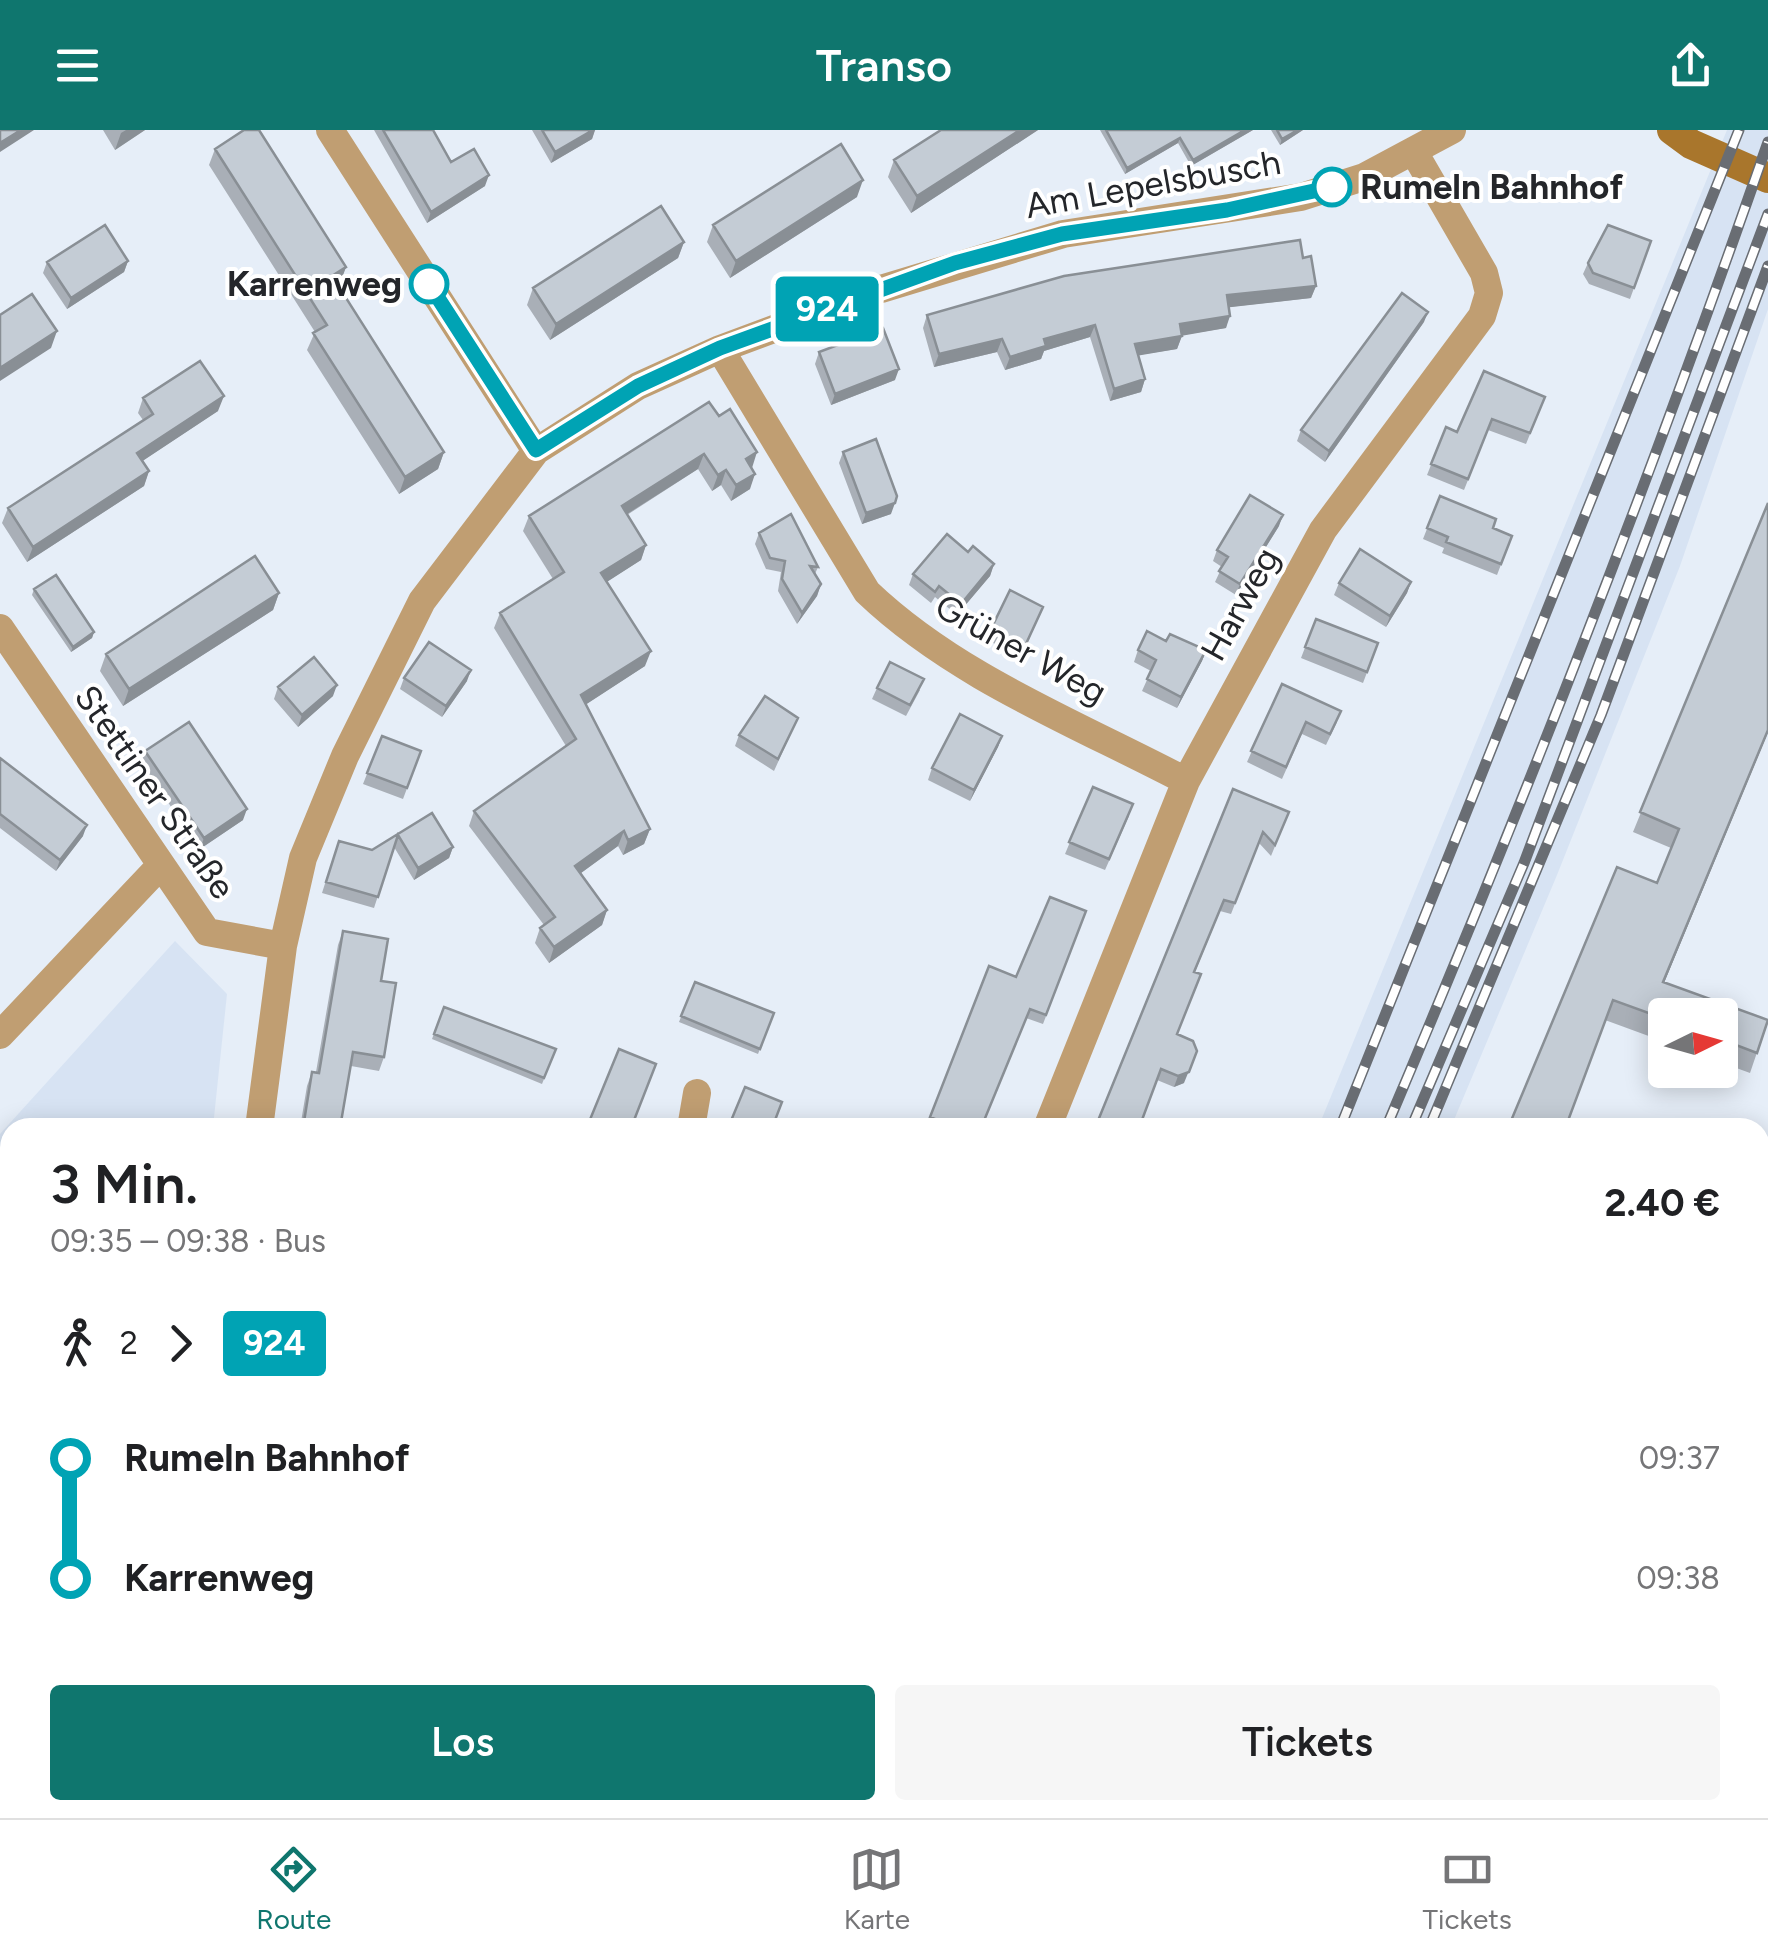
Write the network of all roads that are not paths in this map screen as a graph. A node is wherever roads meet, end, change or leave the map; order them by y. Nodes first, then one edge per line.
1 (330, 130) edge
2 (1452, 130) edge
3 (1672, 130) edge
4 (1414, 152) junction
5 (1768, 178) edge
6 (720, 348) junction
7 (536, 450) junction
8 (0, 628) edge
9 (1186, 780) junction
10 (159, 867) junction
11 (283, 946) junction
12 (0, 1035) edge
13 (697, 1092) dead end
14 (260, 1118) edge
15 (693, 1118) edge
16 (1051, 1118) edge

1 - 7 street
2 - 4 street, Am Lepelsbusch
3 - 5 main road
4 - 6 street, Am Lepelsbusch
4 - 9 street, Harweg
6 - 7 street, Am Lepelsbusch
6 - 9 street, Grüner Weg
7 - 11 street
8 - 10 street, Stettiner Straße
9 - 16 street, Harweg
10 - 11 street, Stettiner Straße
10 - 12 street
11 - 14 street
13 - 15 street

